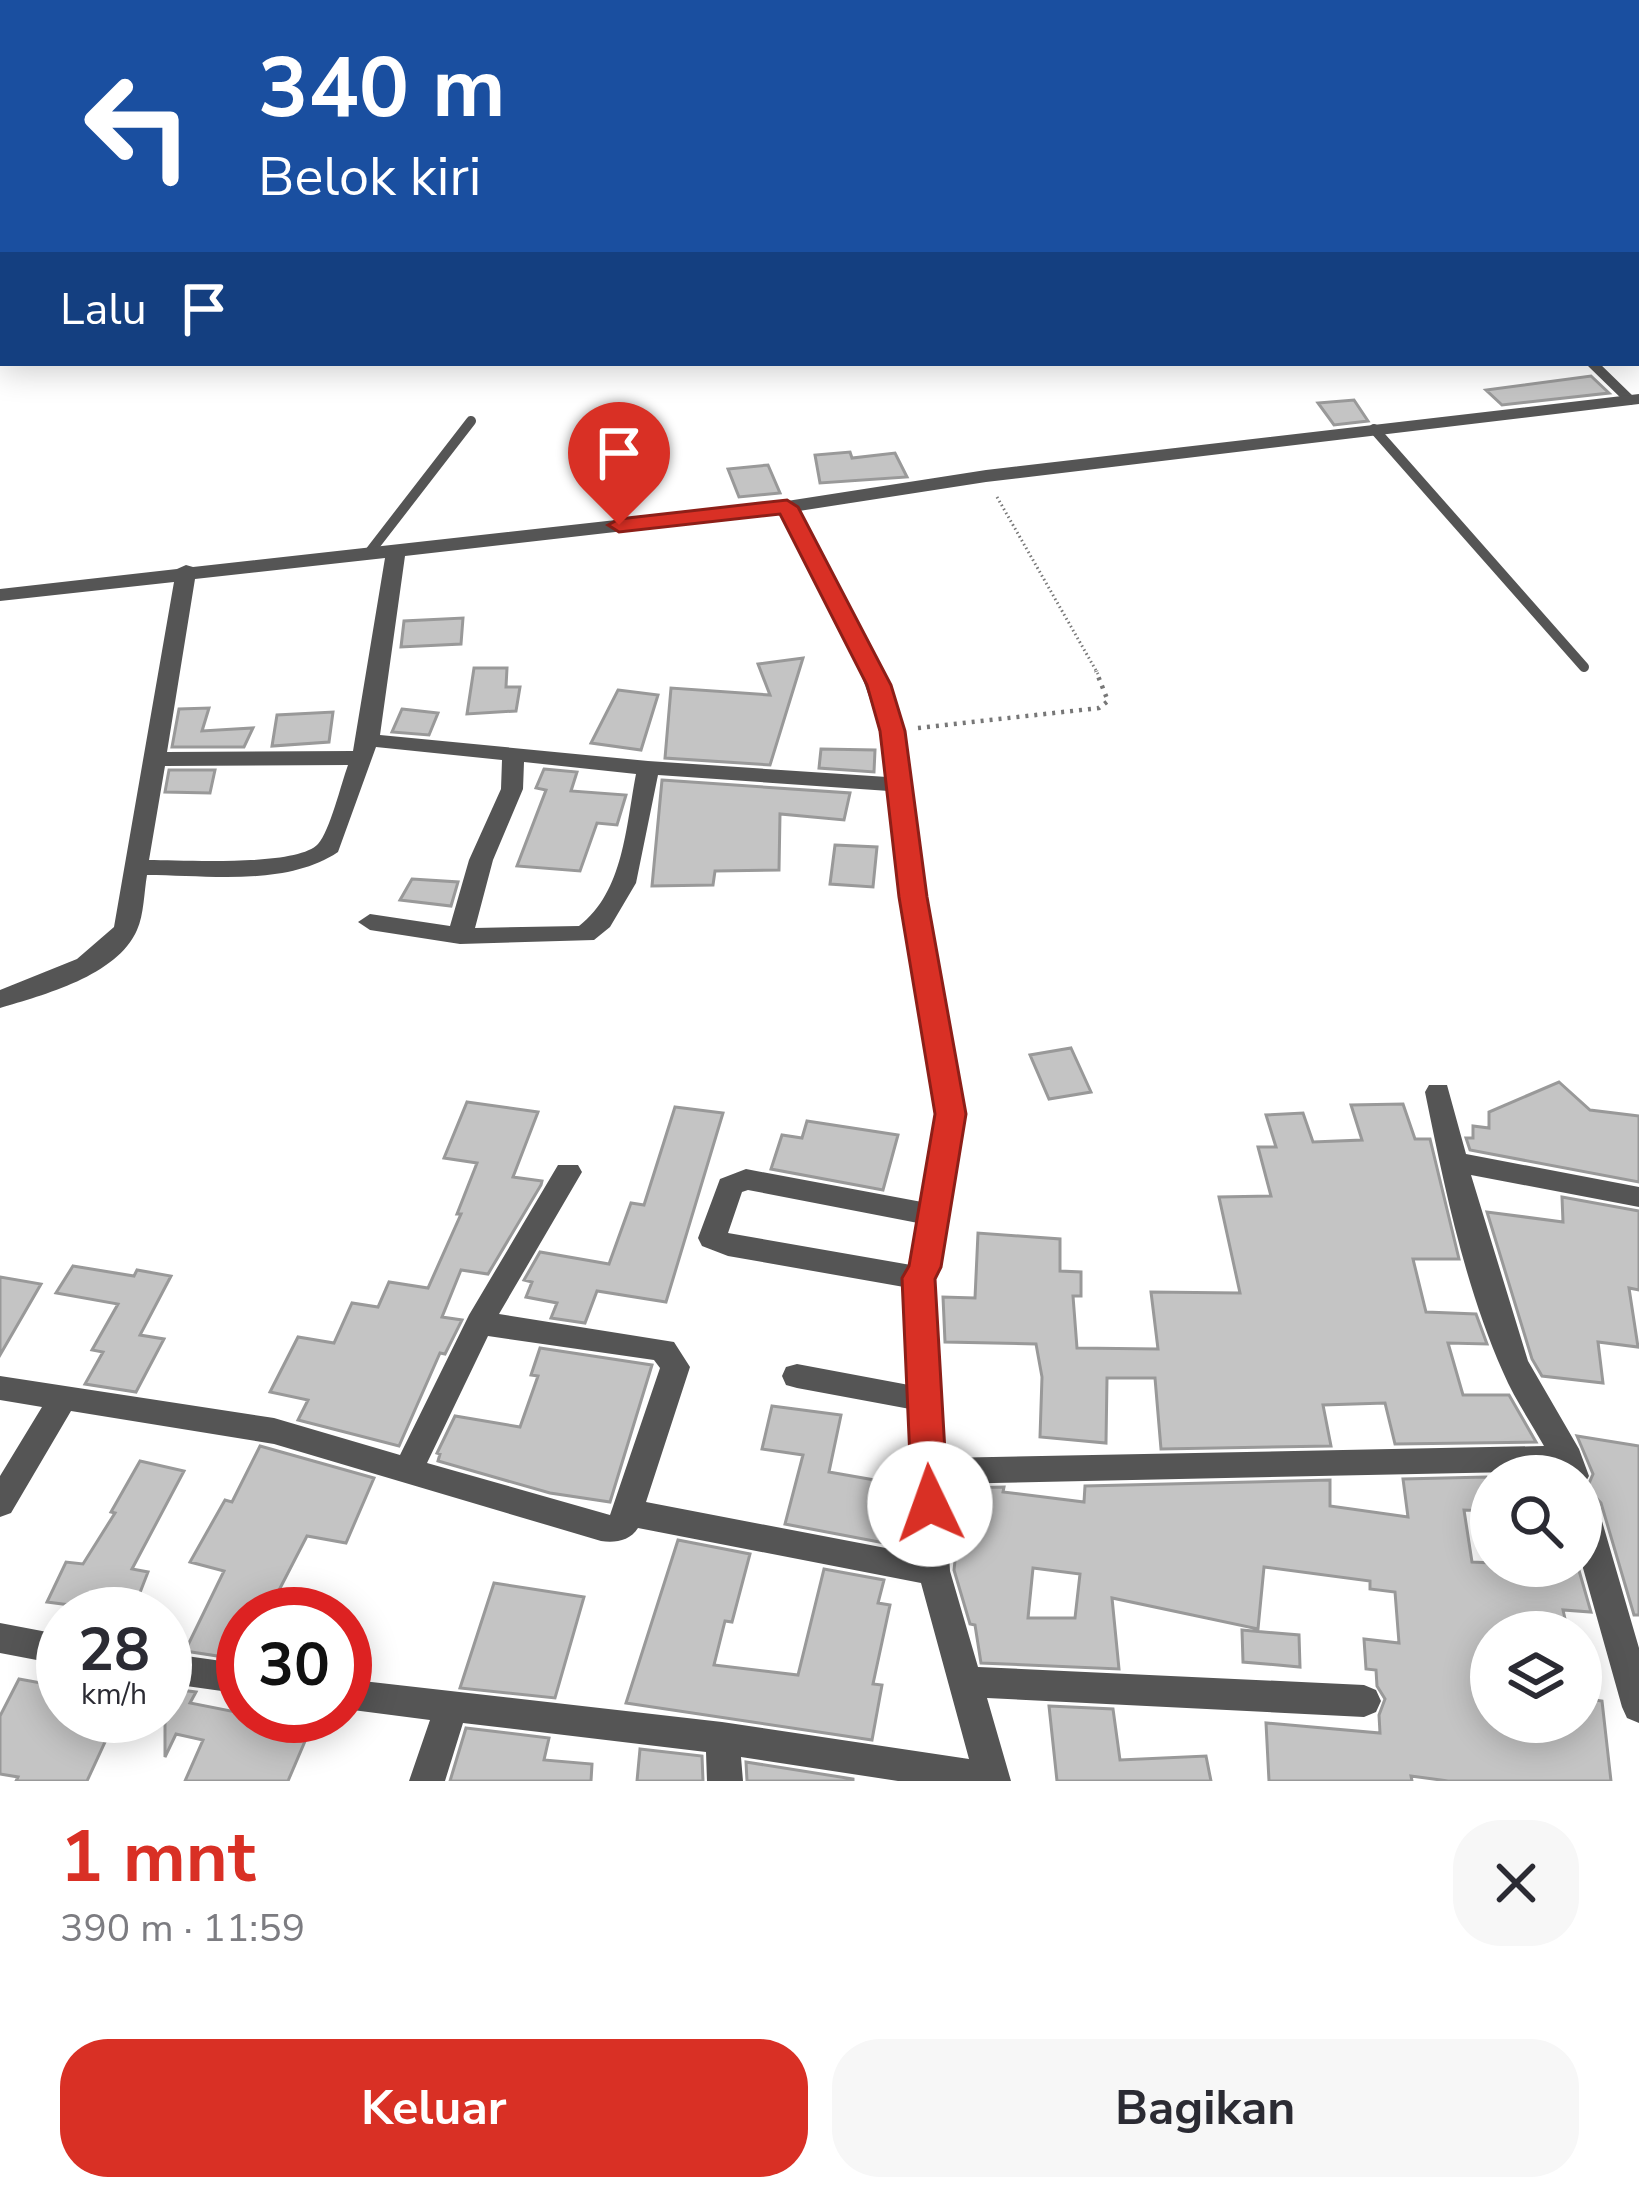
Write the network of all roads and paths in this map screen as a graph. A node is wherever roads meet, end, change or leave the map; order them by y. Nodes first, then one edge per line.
1 (1596, 366) edge
2 (1635, 399) edge
3 (471, 421) dead end
4 (1375, 429) junction
5 (986, 476) junction
6 (787, 507) junction
7 (397, 551) junction
8 (369, 554) junction
9 (186, 572) junction
10 (0, 595) edge
11 (1584, 667) dead end
12 (893, 731) junction
13 (365, 749) junction
14 (513, 754) junction
15 (152, 759) junction
16 (647, 768) junction
17 (902, 785) junction
18 (136, 867) junction
19 (370, 922) dead end
20 (460, 936) junction
21 (0, 999) edge
22 (1438, 1092) dead end
23 (1453, 1162) junction
24 (568, 1172) dead end
25 (1639, 1197) edge
26 (933, 1215) junction
27 (918, 1278) junction
28 (479, 1323) junction
29 (796, 1376) dead end
30 (0, 1388) edge
31 (62, 1400) junction
32 (925, 1400) junction
33 (1563, 1455) edge
34 (1470, 1468) edge
35 (408, 1471) junction
36 (928, 1471) junction
37 (0, 1504) edge
38 (627, 1512) junction
39 (934, 1570) junction
40 (1602, 1578) edge
41 (0, 1638) edge
42 (36, 1645) edge
43 (965, 1682) junction
44 (372, 1698) edge
45 (1364, 1701) dead end
46 (1639, 1707) edge
47 (451, 1708) junction
48 (722, 1738) junction
49 (992, 1780) edge
50 (427, 1781) edge
51 (724, 1781) edge

1 - 2 lane
2 - 4 street
3 - 8 lane
4 - 5 street
4 - 11 lane
5 - 6 street
5 - 12 path
6 - 7 street
6 - 12 street
7 - 8 street
7 - 13 street
8 - 9 street
9 - 10 street
9 - 15 street
12 - 17 street
13 - 14 street
13 - 15 street
13 - 18 street
14 - 16 street
14 - 20 street
15 - 18 street
16 - 17 street
16 - 20 street
17 - 26 street
18 - 21 street
19 - 20 street
22 - 23 street
23 - 25 street
23 - 33 street
24 - 28 street
26 - 27 street
26 - 27 street
27 - 32 street
28 - 35 street
28 - 38 street
29 - 32 street
30 - 31 street
31 - 35 street
31 - 37 street
32 - 36 street
34 - 36 street
35 - 38 street
36 - 39 street
38 - 39 street
39 - 43 street
40 - 46 street
41 - 42 street
43 - 45 street
43 - 49 street
44 - 47 street
47 - 48 street
47 - 50 street
48 - 49 street
48 - 51 street

